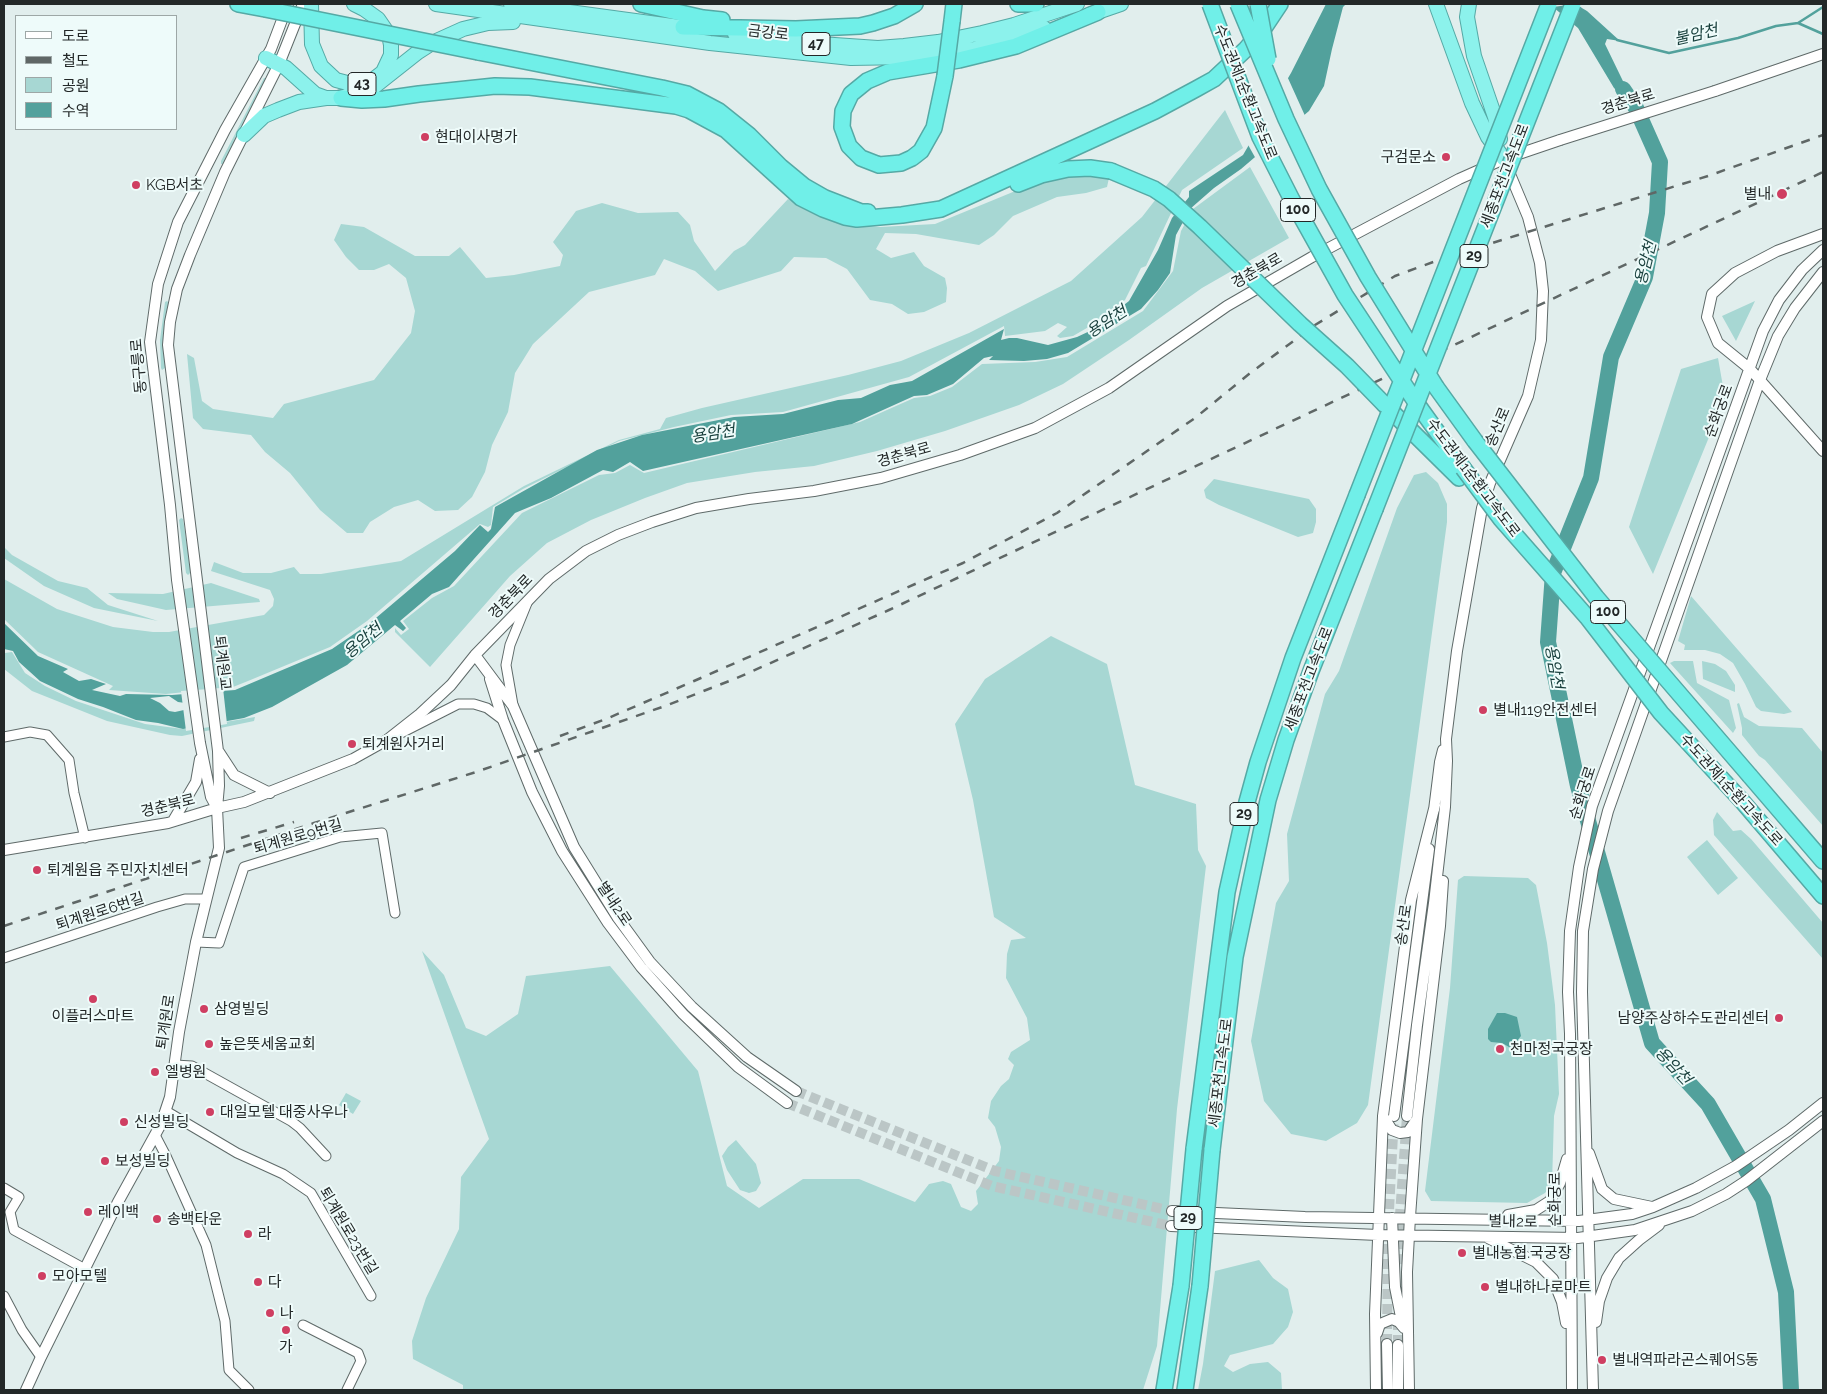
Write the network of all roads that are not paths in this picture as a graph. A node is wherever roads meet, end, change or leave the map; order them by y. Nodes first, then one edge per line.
1 (238, 4) edge
2 (288, 4) edge
3 (303, 4) edge
4 (311, 4) edge
5 (354, 4) edge
6 (436, 4) edge
7 (511, 4) edge
8 (532, 4) edge
9 (641, 4) edge
10 (915, 4) edge
11 (954, 4) edge
12 (1018, 4) edge
13 (1036, 4) edge
14 (1077, 4) edge
15 (1121, 4) edge
16 (1210, 4) edge
17 (1238, 4) edge
18 (1258, 4) edge
19 (1280, 4) edge
20 (1436, 4) edge
21 (1469, 4) edge
22 (1549, 4) edge
23 (1573, 4) edge
24 (551, 10) junction
25 (1098, 12) junction
26 (559, 22) junction
27 (684, 27) junction
28 (796, 29) junction
29 (1823, 54) edge
30 (266, 58) junction
31 (279, 64) junction
32 (1272, 85) junction
33 (326, 98) junction
34 (341, 98) junction
35 (244, 135) junction
36 (1504, 159) junction
37 (941, 209) junction
38 (902, 215) junction
39 (1823, 234) edge
40 (1823, 250) edge
41 (1823, 272) edge
42 (1750, 369) junction
43 (1760, 380) junction
44 (1823, 451) edge
45 (1461, 473) junction
46 (196, 579) joint
47 (529, 599) junction
48 (475, 655) junction
49 (487, 672) junction
50 (513, 706) junction
51 (503, 720) junction
52 (4, 737) edge
53 (387, 740) junction
54 (218, 751) junction
55 (201, 753) junction
56 (214, 786) junction
57 (270, 793) junction
58 (1440, 806) junction
59 (217, 808) junction
60 (174, 822) junction
61 (85, 838) junction
62 (4, 850) edge
63 (1823, 861) edge
64 (1823, 896) edge
65 (206, 899) junction
66 (395, 913) dead end
67 (196, 942) junction
68 (4, 958) edge
69 (175, 1065) junction
70 (796, 1091) tunnel mouth
71 (1823, 1103) edge
72 (787, 1104) tunnel mouth
73 (166, 1111) junction
74 (1383, 1116) junction
75 (1394, 1116) tunnel mouth
76 (1412, 1118) junction
77 (1823, 1121) edge
78 (155, 1135) junction
79 (1586, 1145) junction
80 (1570, 1148) junction
81 (326, 1156) dead end
82 (4, 1188) edge
83 (1653, 1207) junction
84 (1172, 1211) tunnel mouth
85 (1378, 1218) junction
86 (1392, 1218) junction
87 (1410, 1218) junction
88 (1489, 1219) junction
89 (1589, 1220) junction
90 (1667, 1220) junction
91 (1571, 1221) junction
92 (1171, 1226) tunnel mouth
93 (1378, 1235) junction
94 (1392, 1235) junction
95 (1409, 1236) junction
96 (1589, 1236) junction
97 (1485, 1237) junction
98 (1570, 1238) junction
99 (85, 1269) junction
100 (4, 1296) edge
101 (371, 1296) dead end
102 (303, 1325) dead end
103 (1404, 1328) junction
104 (1375, 1337) junction
105 (1408, 1338) junction
106 (1592, 1347) junction
107 (1571, 1349) junction
108 (41, 1357) junction
109 (26, 1390) edge
110 (249, 1390) edge
111 (348, 1390) edge
112 (1164, 1390) edge
113 (1185, 1390) edge
114 (1376, 1390) edge
115 (1388, 1390) edge
116 (1398, 1390) edge
117 (1409, 1390) edge
118 (1572, 1390) edge
119 (1593, 1390) edge

1 - 38 highway, bridge
2 - 30 street, 동구릉로
3 - 31 street, 동구릉로
4 - 5 highway, 43
6 - 26 highway, 금강로 / 47
7 - 24 highway, 금강로 / 47
8 - 24 highway
9 - 28 highway
10 - 28 highway
11 - 25 highway, bridge
12 - 13 highway
14 - 27 highway, 금강로 / 47
15 - 25 highway, 금강로 / 47
16 - 45 highway, 수도권제1순환고속도로 / 100, bridge
17 - 32 highway, 수도권제1순환고속도로 / 100, bridge
18 - 32 highway, bridge
19 - 37 highway
20 - 36 highway
21 - 36 highway
22 - 112 highway, 세종포천고속도로 / 29, bridge
23 - 113 highway, 세종포천고속도로 / 29, bridge
24 - 27 highway, 금강로 / 47
25 - 26 highway, 금강로 / 47
26 - 34 highway
27 - 28 highway
29 - 36 street, 경춘북로, bridge
30 - 31 highway
30 - 55 street, 동구릉로
31 - 33 highway
31 - 35 street, 동구릉로
32 - 63 highway, 수도권제1순환고속도로 / 100, bridge
33 - 34 highway
33 - 35 highway
34 - 38 highway
35 - 46 street, 동구릉로
36 - 47 street, 경춘북로
36 - 58 street, 송산로
37 - 38 highway
37 - 45 highway, bridge
39 - 42 street
40 - 42 street, 순화궁로
41 - 43 street, 순화궁로
42 - 43 street
42 - 80 street, 순화궁로
43 - 44 street
43 - 79 street, 순화궁로
45 - 64 highway, 수도권제1순환고속도로 / 100, bridge
46 - 54 street, 퇴계원교
47 - 48 street, 경춘북로
47 - 50 street
48 - 49 street, 별내2로
48 - 53 street, 경춘북로
49 - 50 street, 별내2로
49 - 51 street, 별내2로
50 - 70 street, 별내2로
51 - 53 street
51 - 72 street, 별내2로
52 - 61 street
53 - 57 street, 경춘북로
54 - 56 street, 퇴계원로
54 - 57 street
55 - 56 street, 퇴계원로
55 - 60 street
56 - 59 street, 퇴계원로
57 - 59 street, 경춘북로
58 - 74 street
58 - 75 street, 송산로
58 - 76 street
59 - 60 street, 경춘북로
59 - 65 street, 퇴계원로
60 - 61 street, 경춘북로
61 - 62 street, 경춘북로
65 - 67 street, 퇴계원로
65 - 68 street, 퇴계원로6번길
66 - 67 street, 퇴계원로9번길
67 - 69 street, 퇴계원로
69 - 73 street, 퇴계원로
69 - 81 street
71 - 83 street, 별내2로
73 - 78 street, 퇴계원로
73 - 101 street, 퇴계원로23번길
74 - 76 street
74 - 85 street
76 - 87 street
77 - 90 street, 별내2로
78 - 99 street, 퇴계원로
78 - 110 street
79 - 83 street
79 - 89 street, 순화궁로
80 - 88 street
80 - 91 street, 순화궁로
82 - 99 street
83 - 89 street, 별내2로
84 - 85 street, 별내2로
85 - 86 street, 별내2로
85 - 93 street
86 - 87 street, 별내2로
86 - 94 street
87 - 88 street, 별내2로
87 - 95 street
88 - 91 street, 별내2로
89 - 91 street, 별내2로
89 - 96 street, 순화궁로
90 - 96 street, 별내2로
90 - 106 street
91 - 98 street, 순화궁로
92 - 93 street, 별내2로
93 - 94 street, 별내2로
93 - 104 street
94 - 95 street, 별내2로
94 - 103 street
95 - 97 street, 별내2로
95 - 105 street
96 - 98 street, 별내2로
96 - 106 street, 순화궁로
97 - 98 street, 별내2로
97 - 107 street
98 - 107 street, 순화궁로
99 - 108 street, 퇴계원로
100 - 108 street
102 - 111 street
103 - 104 street
103 - 105 street
104 - 114 street
105 - 117 street
106 - 119 street, 순화궁로
107 - 118 street, 순화궁로
108 - 109 street, 퇴계원로
115 - 116 street

